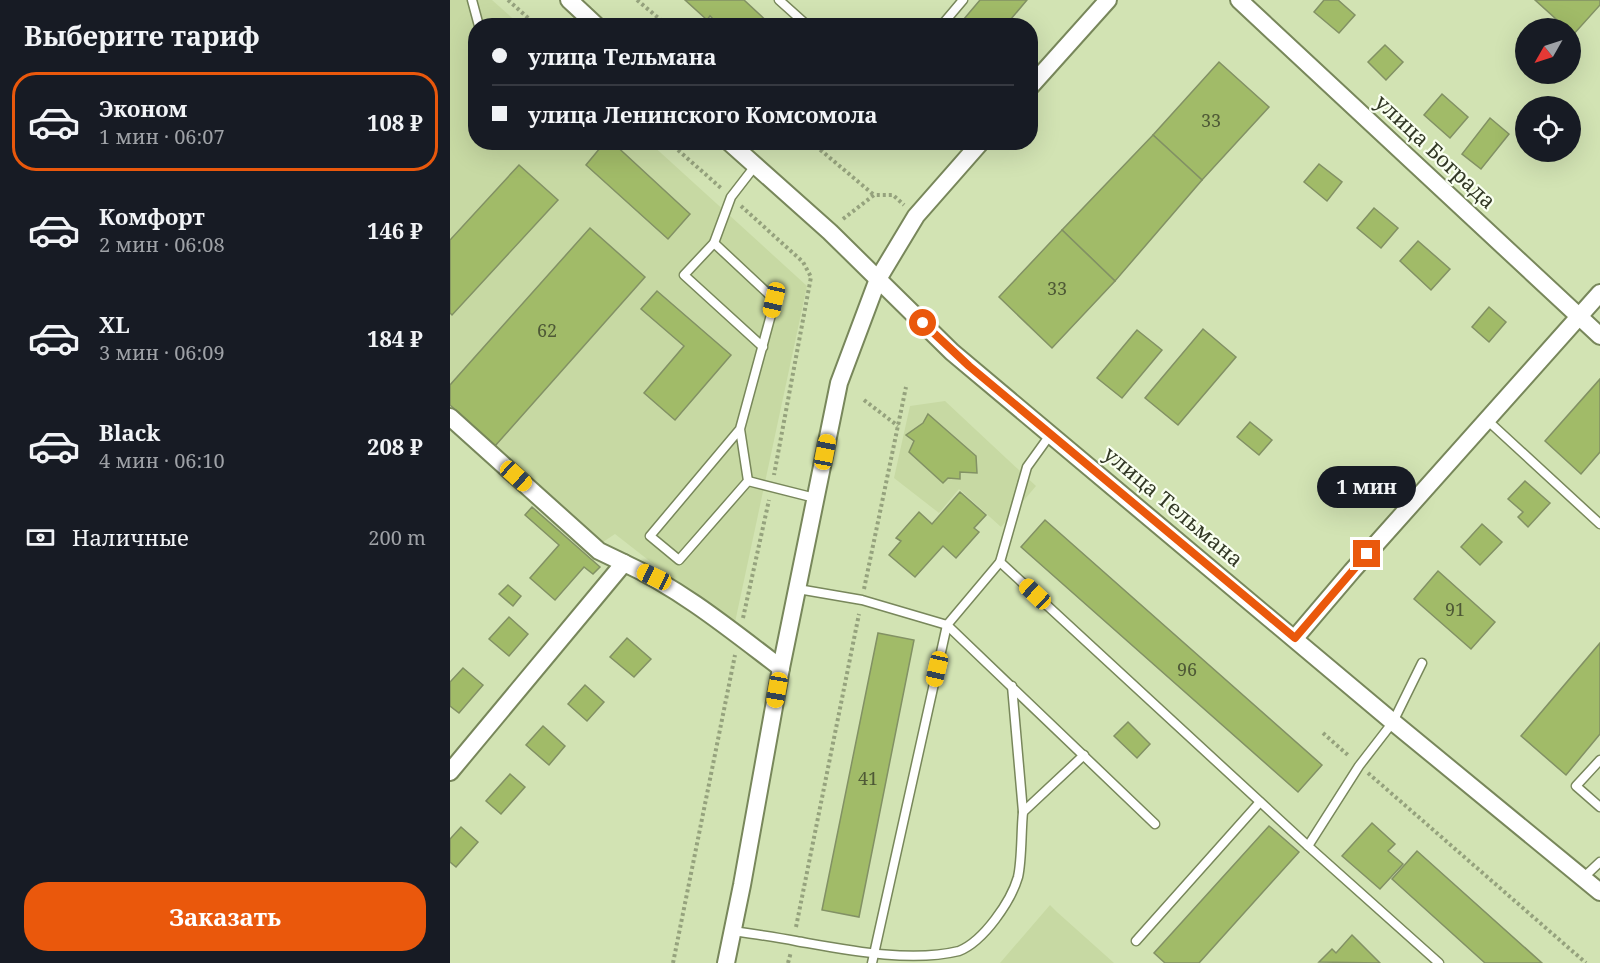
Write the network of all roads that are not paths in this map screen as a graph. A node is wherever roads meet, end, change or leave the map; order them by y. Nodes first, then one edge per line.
1 (472, 0) edge
2 (569, 0) edge
3 (779, 0) edge
4 (963, 0) edge
5 (1108, 0) edge
6 (1239, 0) edge
7 (476, 18) edge
8 (588, 18) edge
9 (799, 18) edge
10 (948, 18) edge
11 (1038, 78) edge
12 (738, 150) edge
13 (974, 150) edge
14 (755, 166) junction
15 (714, 243) junction
16 (878, 279) junction
17 (1600, 293) edge
18 (1579, 317) junction
19 (1600, 336) edge
20 (763, 347) junction
21 (450, 417) edge
22 (1487, 420) junction
23 (740, 429) junction
24 (1050, 435) junction
25 (748, 481) junction
26 (815, 498) junction
27 (1600, 524) edge
28 (1000, 562) junction
29 (624, 563) junction
30 (798, 590) junction
31 (947, 625) junction
32 (1295, 638) junction
33 (1422, 663) dead end
34 (781, 668) junction
35 (1012, 686) junction
36 (1393, 722) junction
37 (1084, 755) junction
38 (1600, 760) edge
39 (450, 772) edge
40 (1260, 802) junction
41 (1600, 807) edge
42 (1023, 812) junction
43 (1155, 824) dead end
44 (1308, 846) junction
45 (1600, 862) edge
46 (1583, 878) junction
47 (1600, 892) edge
48 (733, 931) junction
49 (1136, 940) dead end
50 (872, 959) edge
51 (730, 961) edge
52 (1439, 963) edge

1 - 7 lane
2 - 8 street
3 - 9 lane
4 - 10 lane
5 - 11 street
6 - 18 street, улица Бограда
12 - 14 street, улица Тельмана
13 - 16 street
14 - 15 lane
14 - 16 street, улица Тельмана
15 - 20 lane
15 - 20 lane
16 - 24 street, улица Тельмана
16 - 26 street
17 - 18 street
18 - 19 street, улица Бограда
18 - 22 street
20 - 23 lane
21 - 29 street
22 - 27 lane
22 - 32 street
23 - 25 lane
23 - 25 lane
24 - 28 lane
24 - 32 street, улица Тельмана
25 - 26 lane
26 - 30 street
28 - 31 lane
28 - 40 lane
29 - 34 street
29 - 39 street
30 - 31 lane
30 - 34 street
31 - 35 lane
31 - 50 lane
32 - 36 street, улица Тельмана
33 - 36 lane
34 - 48 street
35 - 37 lane
35 - 42 lane
36 - 44 lane
36 - 46 street, улица Тельмана
37 - 42 lane
37 - 43 lane
38 - 41 lane
40 - 44 lane
40 - 49 lane
42 - 50 lane
44 - 52 lane
45 - 46 lane
46 - 47 street, улица Тельмана
48 - 50 lane
48 - 51 street

